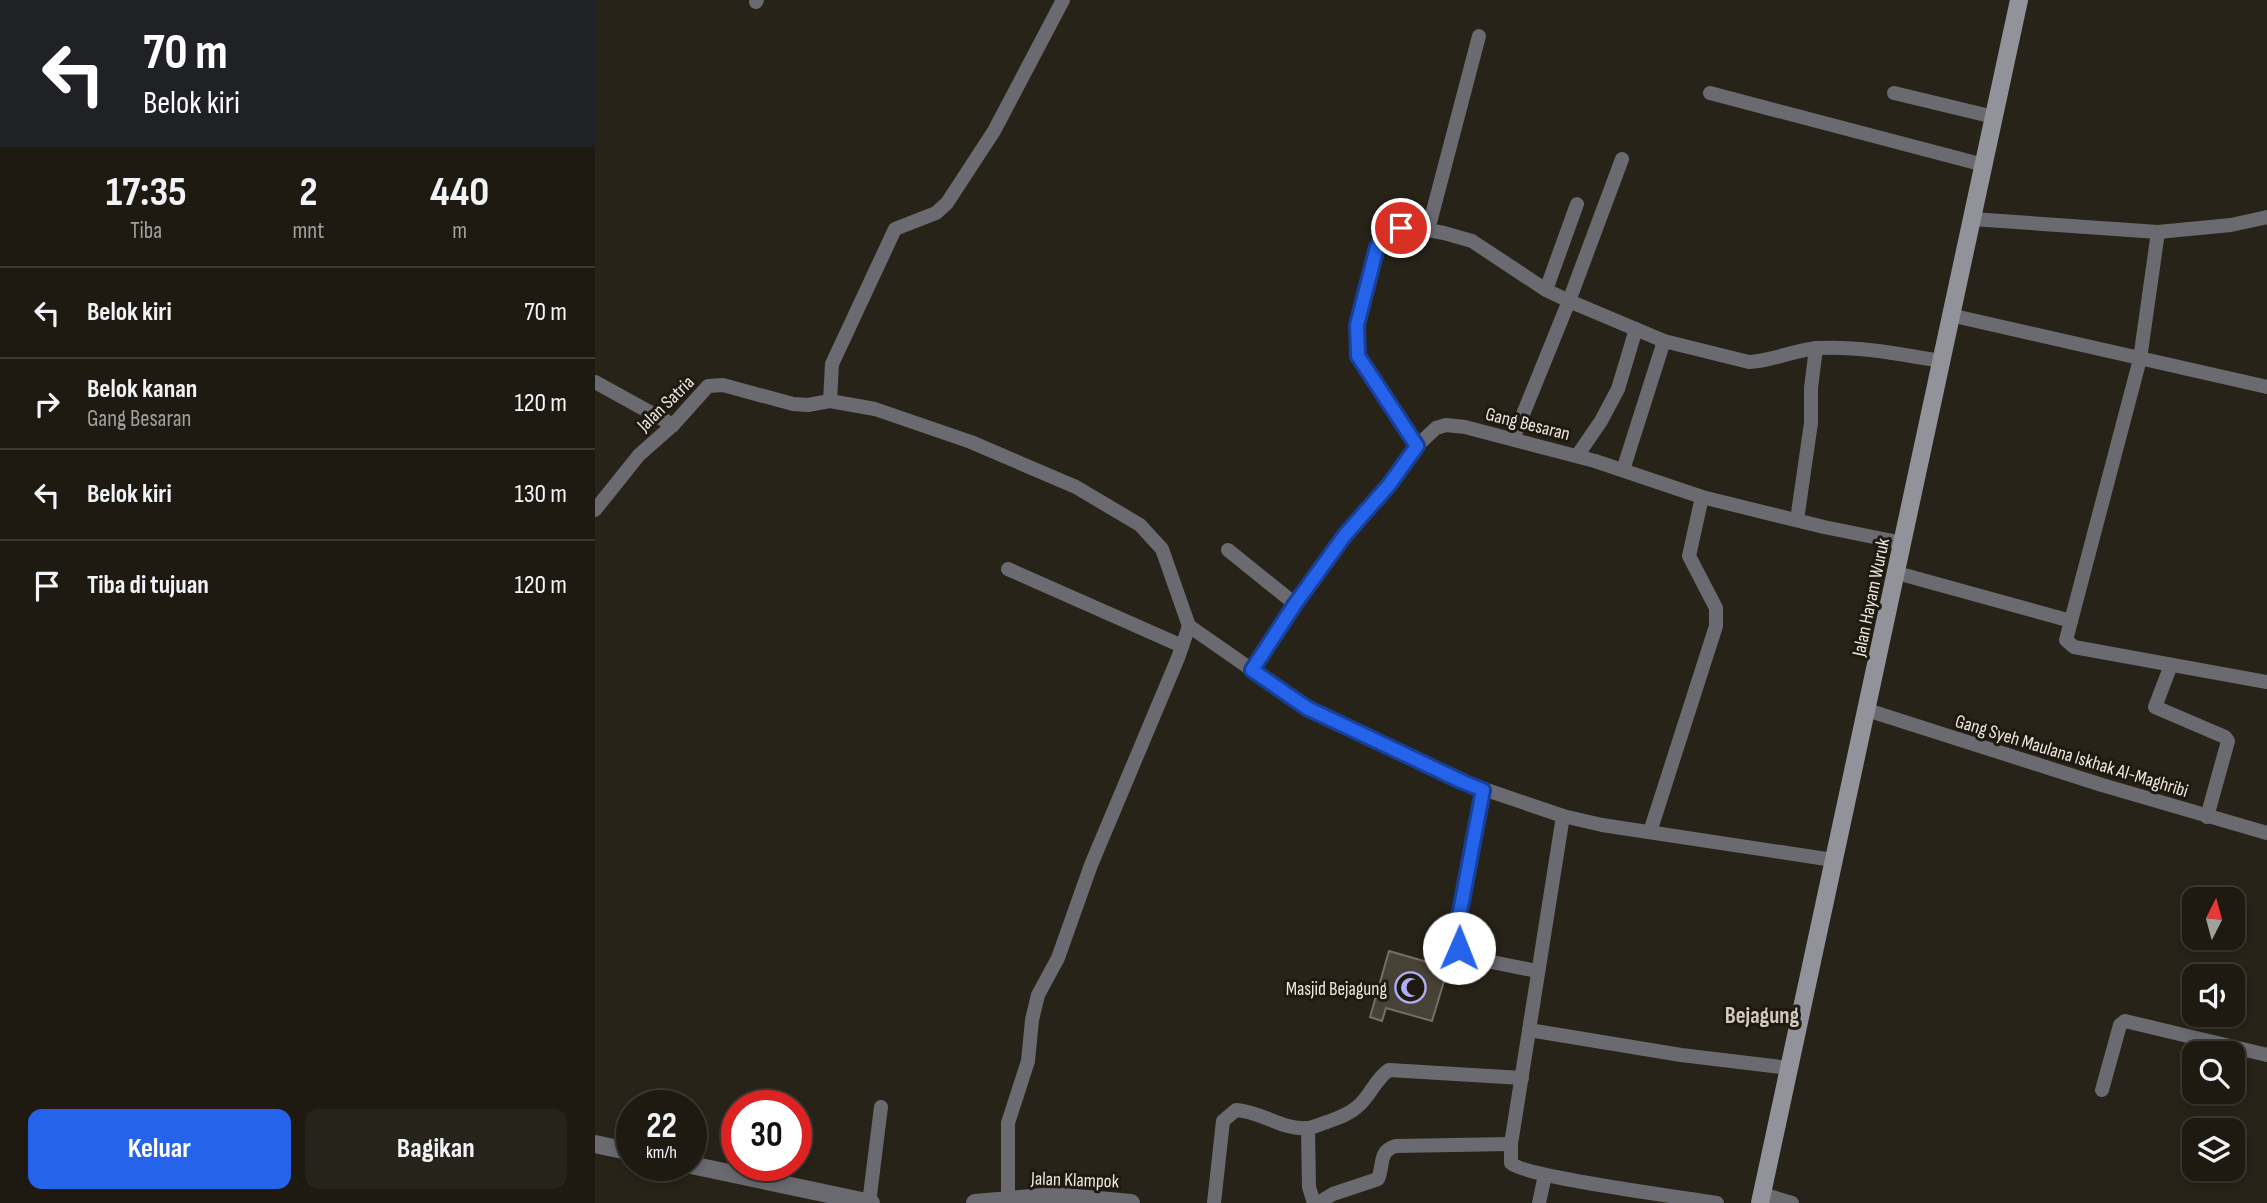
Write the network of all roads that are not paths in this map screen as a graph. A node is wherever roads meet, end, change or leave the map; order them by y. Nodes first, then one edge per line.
1 (1063, 0) edge
2 (2019, 0) edge
3 (1479, 36) dead end
4 (1710, 93) dead end
5 (1895, 93) dead end
6 (1994, 117) junction
7 (1622, 159) dead end
8 (1984, 165) junction
9 (1577, 204) dead end
10 (2267, 216) edge
11 (1972, 219) junction
12 (1428, 230) junction
13 (2158, 232) junction
14 (1546, 290) junction
15 (1569, 301) junction
16 (1950, 314) junction
17 (1636, 329) junction
18 (1664, 341) junction
19 (1817, 348) junction
20 (2140, 359) junction
21 (1941, 361) junction
22 (595, 382) edge
23 (2267, 387) edge
24 (830, 401) junction
25 (673, 425) junction
26 (1513, 439) junction
27 (1417, 446) junction
28 (1577, 456) junction
29 (1622, 470) junction
30 (1702, 497) junction
31 (595, 510) edge
32 (1797, 520) junction
33 (1903, 543) junction
34 (1229, 550) dead end
35 (1007, 569) dead end
36 (1897, 573) junction
37 (1295, 604) junction
38 (2071, 621) junction
39 (1189, 626) junction
40 (1182, 646) junction
41 (2171, 666) junction
42 (1252, 670) junction
43 (2267, 682) edge
44 (1867, 710) junction
45 (1483, 790) junction
46 (1563, 816) junction
47 (2207, 817) junction
48 (1650, 832) junction
49 (2267, 833) edge
50 (1833, 860) junction
51 (1537, 971) junction
52 (1529, 1030) junction
53 (2267, 1055) edge
54 (1789, 1068) junction
55 (1522, 1078) junction
56 (2102, 1090) dead end
57 (881, 1107) dead end
58 (1308, 1128) junction
59 (595, 1144) edge
60 (1511, 1144) junction
61 (616, 1149) edge
62 (707, 1169) edge
63 (1545, 1175) junction
64 (808, 1196) edge
65 (1761, 1198) edge
66 (1009, 1201) edge
67 (870, 1203) edge
68 (975, 1203) edge
69 (1131, 1203) edge
70 (1214, 1203) edge
71 (1316, 1203) edge
72 (1539, 1203) edge
73 (1717, 1203) edge
74 (1792, 1203) edge

1 - 24 street
2 - 6 main road, Jalan Hayam Wuruk
3 - 12 street
4 - 8 street
5 - 6 street
6 - 8 main road, Jalan Hayam Wuruk
7 - 15 street
8 - 11 main road, Jalan Hayam Wuruk
9 - 14 street
10 - 13 street
11 - 13 street
11 - 16 main road, Jalan Hayam Wuruk
12 - 14 street
12 - 27 street
13 - 20 street
14 - 15 street
15 - 17 street
15 - 26 street
16 - 20 street
16 - 21 main road, Jalan Hayam Wuruk
17 - 18 street
17 - 28 street
18 - 19 street
18 - 29 street
19 - 21 street
19 - 32 street
20 - 23 street
20 - 38 street
21 - 33 main road, Jalan Hayam Wuruk
22 - 25 street
24 - 25 street, Jalan Satria
24 - 39 street
25 - 31 street, Jalan Satria
26 - 27 street, Gang Besaran
26 - 28 street, Gang Besaran
27 - 37 street, Gang Besaran
28 - 29 street, Gang Besaran
29 - 30 street, Gang Besaran
30 - 32 street, Gang Besaran
30 - 48 street
32 - 33 street, Gang Besaran
33 - 36 main road, Jalan Hayam Wuruk
34 - 37 street
35 - 40 street
36 - 38 street
36 - 44 main road, Jalan Hayam Wuruk
37 - 42 street, Gang Besaran
38 - 41 street
39 - 40 street
39 - 42 street
40 - 66 street
41 - 43 street
41 - 47 street
42 - 45 street
44 - 47 street, Gang Syeh Maulana Iskhak Al-Maghribi
44 - 50 main road, Jalan Hayam Wuruk
45 - 46 street
45 - 51 street
46 - 48 street
46 - 51 street
47 - 49 street, Gang Syeh Maulana Iskhak Al-Maghribi
48 - 50 street
50 - 54 main road, Jalan Hayam Wuruk
51 - 52 street
52 - 54 street
52 - 55 street
53 - 56 street
54 - 65 main road, Jalan Hayam Wuruk
55 - 58 street
55 - 60 street
57 - 67 street
58 - 70 street
58 - 71 street
59 - 61 street
60 - 63 street
60 - 71 street
62 - 64 street
63 - 72 street
63 - 73 street
64 - 67 street
65 - 74 street
66 - 68 street, Jalan Klampok
66 - 69 street, Jalan Klampok

